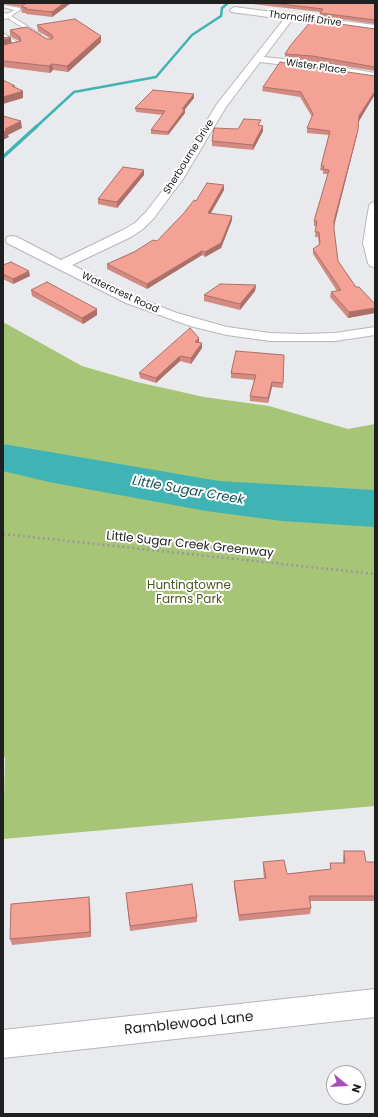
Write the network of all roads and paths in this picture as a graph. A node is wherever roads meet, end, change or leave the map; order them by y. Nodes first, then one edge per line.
1 (3, 6) edge
2 (234, 10) dead end
3 (6, 16) edge
4 (290, 17) junction
5 (375, 28) edge
6 (3, 34) edge
7 (44, 38) edge
8 (3, 49) edge
9 (256, 59) junction
10 (375, 76) edge
11 (375, 206) edge
12 (12, 240) dead end
13 (375, 263) edge
14 (61, 265) junction
15 (375, 331) edge
16 (3, 534) edge
17 (375, 574) edge
18 (375, 1003) edge
19 (3, 1044) edge

1 - 3 lane
2 - 4 street, Thorncliff Drive
3 - 7 lane
4 - 5 street, Thorncliff Drive
4 - 9 street, Sherbourne Drive
6 - 8 lane
9 - 10 street, Wister Place
9 - 14 street, Sherbourne Drive
11 - 13 street
12 - 14 street, Watercrest Road
14 - 15 street, Watercrest Road
16 - 17 path, Little Sugar Creek Greenway
18 - 19 street, Ramblewood Lane

